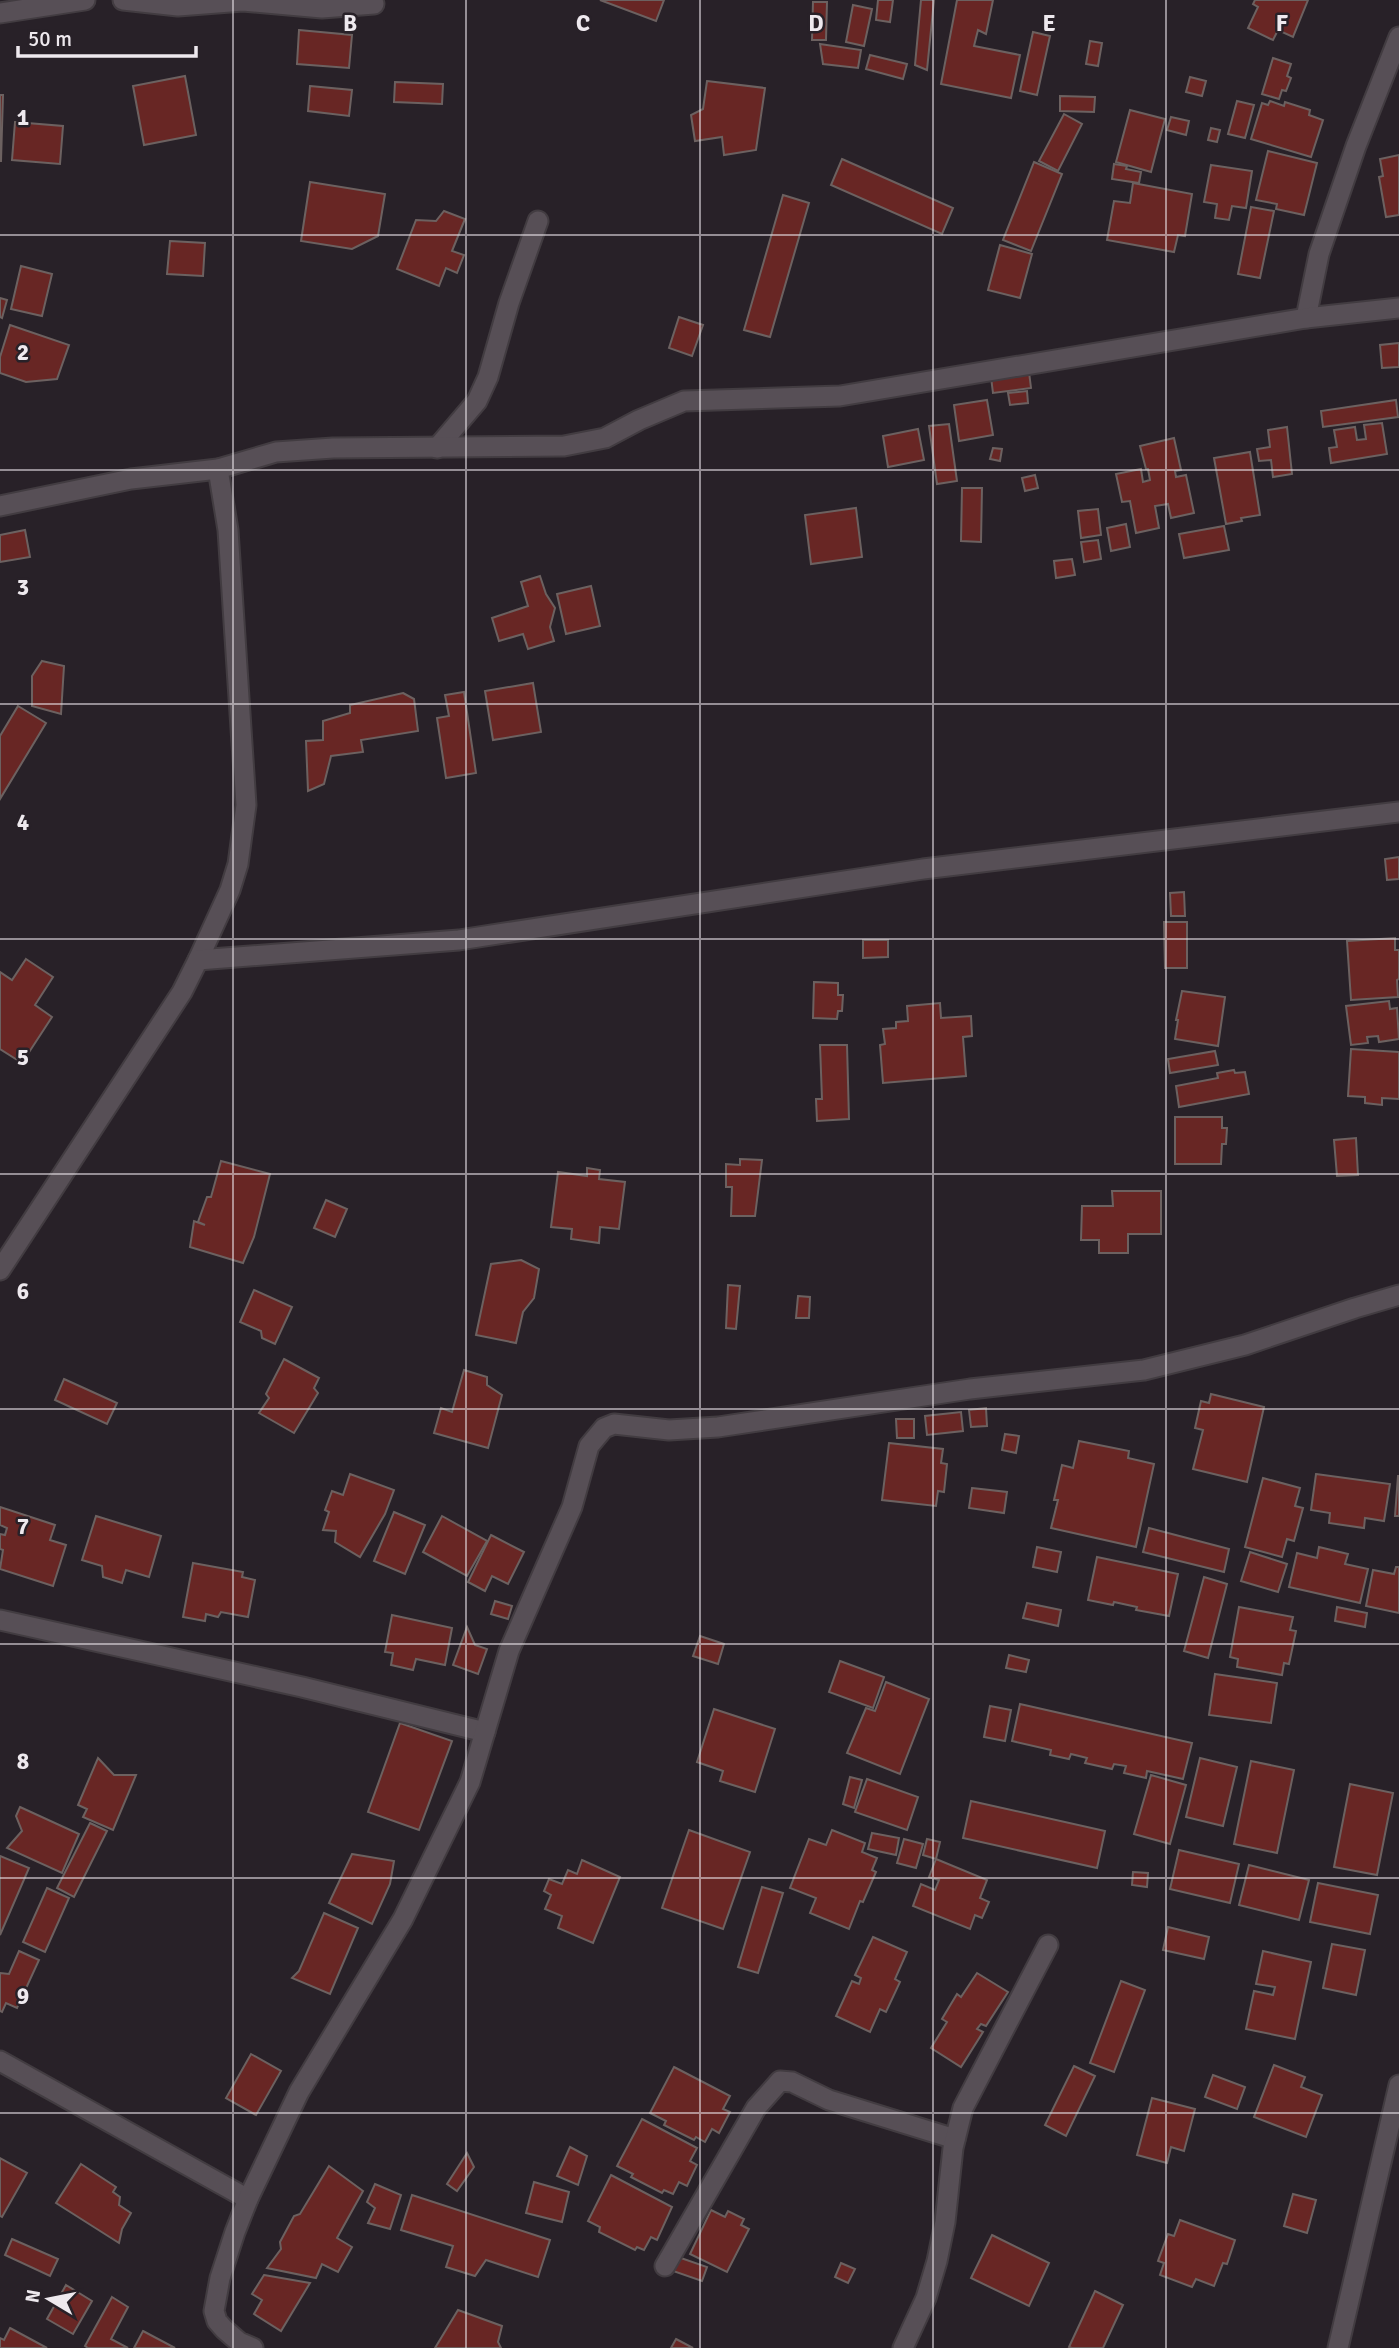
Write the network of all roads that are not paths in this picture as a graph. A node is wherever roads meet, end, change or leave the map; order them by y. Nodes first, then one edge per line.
1 (85, 0) edge
2 (123, 0) edge
3 (374, 4) dead end
4 (0, 13) edge
5 (1399, 37) edge
6 (538, 221) dead end
7 (1399, 308) edge
8 (1306, 318) junction
9 (437, 448) junction
10 (218, 468) junction
11 (0, 506) edge
12 (1399, 812) edge
13 (198, 960) junction
14 (0, 1270) edge
15 (1399, 1296) edge
16 (0, 1620) edge
17 (485, 1732) junction
18 (1048, 1945) dead end
19 (0, 2061) edge
20 (1399, 2085) edge
21 (955, 2139) junction
22 (248, 2199) junction
23 (665, 2266) dead end
24 (253, 2348) edge
25 (903, 2348) edge
26 (1338, 2348) edge

1 - 4 street
2 - 3 street
5 - 8 street
6 - 9 street
7 - 8 street
8 - 9 street
9 - 10 street
10 - 11 street
10 - 13 street
12 - 13 street
13 - 14 street
15 - 17 street
16 - 17 street
17 - 22 street
18 - 21 street
19 - 22 street
20 - 26 street
21 - 23 street
21 - 25 street
22 - 24 street

